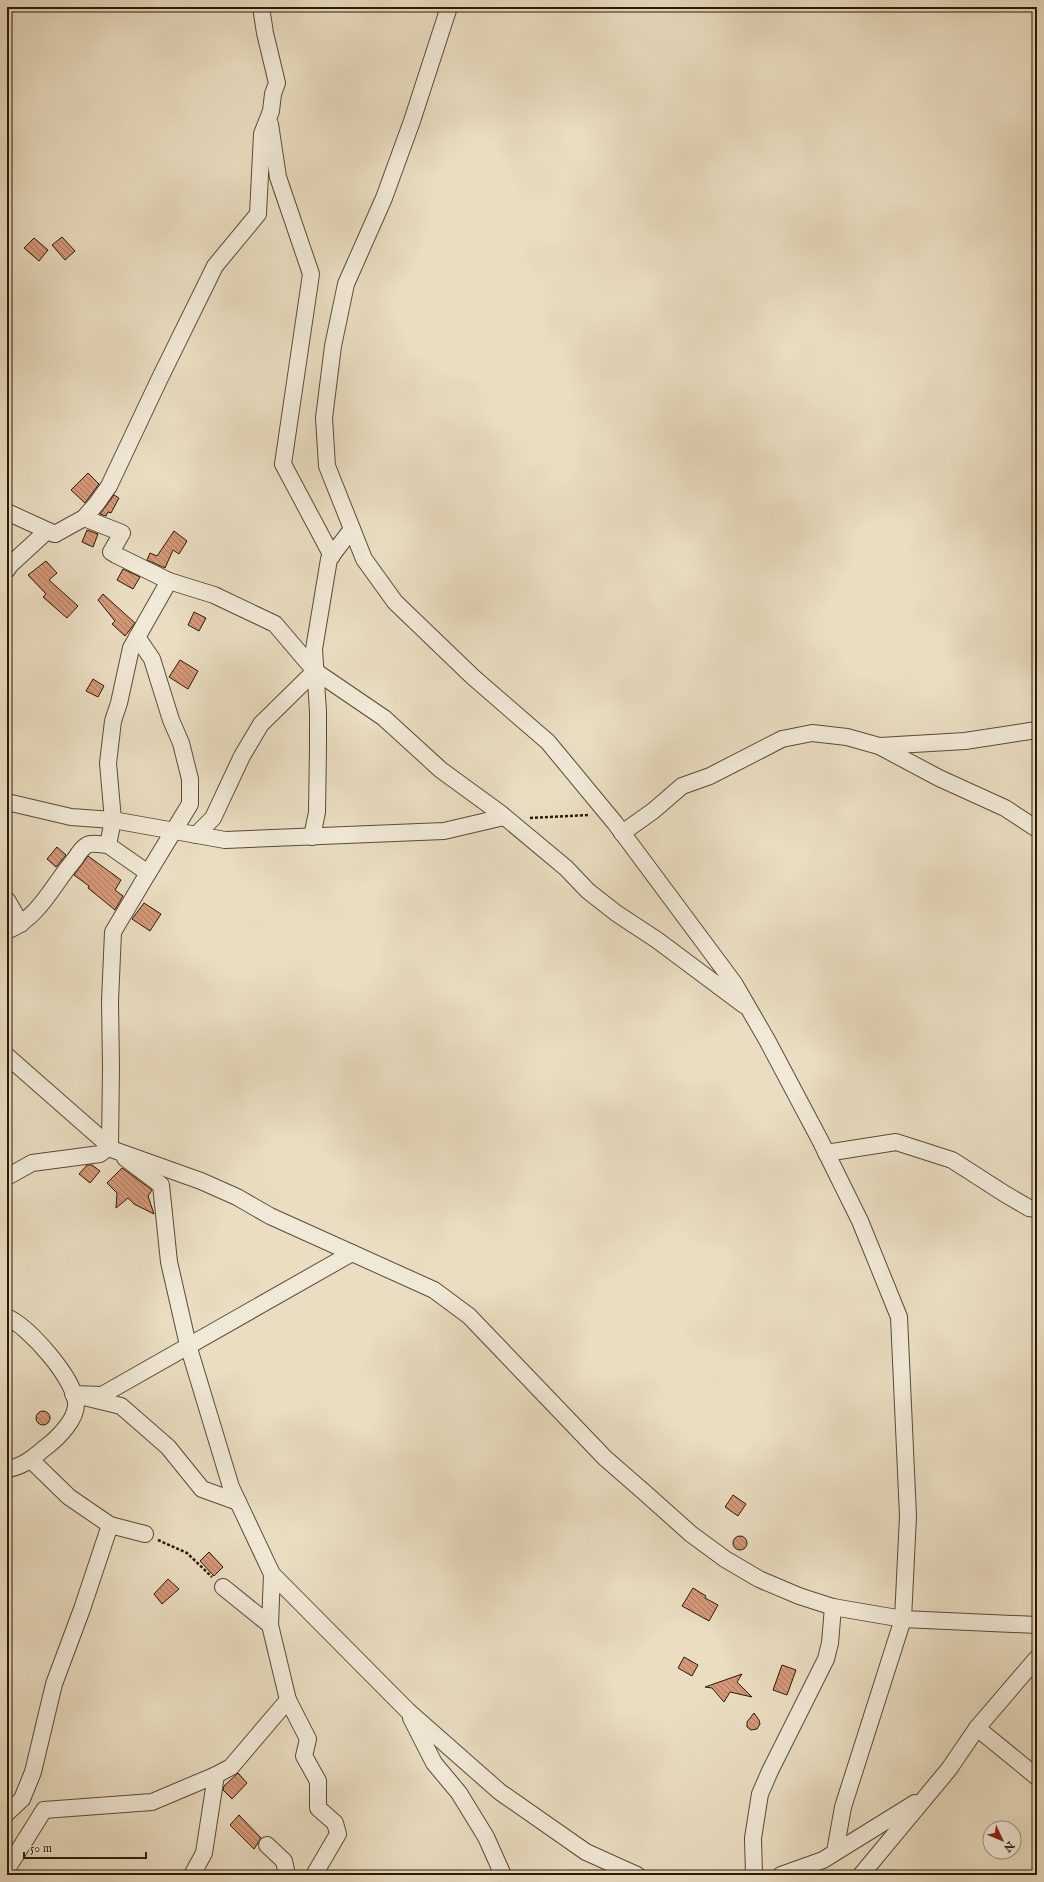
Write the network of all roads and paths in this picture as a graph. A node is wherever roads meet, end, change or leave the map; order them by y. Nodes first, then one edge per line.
1 (261, 7) edge
2 (449, 7) edge
3 (269, 116) junction
4 (7, 512) edge
5 (84, 518) junction
6 (352, 529) junction
7 (55, 534) junction
8 (332, 556) junction
9 (7, 570) edge
10 (170, 581) junction
11 (137, 637) junction
12 (315, 671) junction
13 (1037, 730) edge
14 (879, 746) junction
15 (7, 802) edge
16 (608, 815) junction
17 (113, 820) junction
18 (508, 821) junction
19 (1037, 829) edge
20 (174, 832) junction
21 (622, 833) junction
22 (196, 835) junction
23 (312, 837) junction
24 (108, 845) junction
25 (148, 873) junction
26 (7, 900) edge
27 (21, 924) junction
28 (7, 931) edge
29 (748, 1008) junction
30 (7, 1056) edge
31 (112, 1148) junction
32 (826, 1153) junction
33 (7, 1177) edge
34 (1037, 1209) edge
35 (352, 1253) junction
36 (7, 1317) edge
37 (188, 1345) junction
38 (73, 1394) junction
39 (31, 1460) junction
40 (7, 1469) edge
41 (238, 1502) junction
42 (110, 1525) junction
43 (145, 1534) joint
44 (272, 1574) junction
45 (223, 1587) joint
46 (833, 1607) junction
47 (903, 1619) junction
48 (1037, 1624) edge
49 (270, 1625) junction
50 (1037, 1658) edge
51 (288, 1700) junction
52 (408, 1711) junction
53 (977, 1728) junction
54 (216, 1775) junction
55 (1037, 1777) edge
56 (927, 1795) junction
57 (7, 1813) edge
58 (267, 1845) dead end
59 (835, 1852) junction
60 (7, 1869) edge
61 (192, 1875) edge
62 (287, 1875) edge
63 (314, 1875) edge
64 (503, 1875) edge
65 (637, 1875) edge
66 (754, 1875) edge
67 (781, 1875) edge
68 (861, 1875) edge

1 - 3 street
2 - 6 street
3 - 5 street
3 - 8 street
4 - 7 street
5 - 7 street
5 - 10 street
6 - 8 street
6 - 16 street
7 - 9 street
8 - 12 street
10 - 11 street
10 - 12 street
11 - 17 street
11 - 20 street
12 - 18 street
12 - 22 street
12 - 23 street
13 - 14 street
14 - 19 street
14 - 21 street
15 - 17 street
16 - 18 path
16 - 21 street
17 - 20 street
17 - 24 street
18 - 23 street
18 - 29 street
20 - 22 street
20 - 25 street
21 - 29 street
22 - 23 street
24 - 25 street
24 - 27 street
25 - 31 street
26 - 27 street
27 - 28 street
29 - 32 street
30 - 31 street
31 - 33 street
31 - 35 street
31 - 37 street
32 - 34 street
32 - 47 street
35 - 37 street
35 - 46 street
36 - 38 street
37 - 38 street
37 - 41 street
38 - 39 street
38 - 41 street
39 - 40 street
39 - 42 street
41 - 44 street
42 - 43 street
42 - 57 street
43 - 45 path
44 - 49 street
44 - 52 street
45 - 49 street
46 - 47 street
46 - 66 street
47 - 48 street
47 - 59 street
49 - 51 street
50 - 53 street
51 - 54 street
51 - 63 street
52 - 64 street
52 - 65 street
53 - 55 street
53 - 56 street
54 - 60 street
54 - 61 street
56 - 59 street
56 - 68 street
58 - 62 street
59 - 67 street

